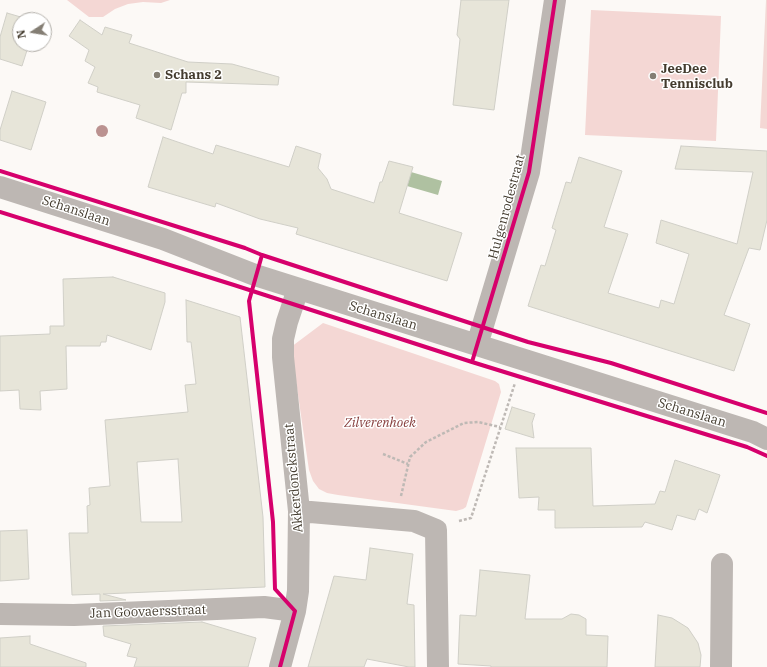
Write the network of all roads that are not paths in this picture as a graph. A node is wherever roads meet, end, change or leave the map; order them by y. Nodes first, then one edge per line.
1 (555, 0) edge
2 (0, 187) edge
3 (298, 289) junction
4 (477, 345) junction
5 (767, 438) edge
6 (299, 511) junction
7 (722, 564) dead end
8 (295, 611) junction
9 (0, 614) edge
10 (280, 667) edge
11 (438, 667) edge
12 (721, 667) edge

1 - 4 street, Hulgenrodestraat
2 - 3 street, Schanslaan
3 - 4 street, Schanslaan
3 - 6 street, Akkerdonckstraat
4 - 5 street, Schanslaan
6 - 8 street, Akkerdonckstraat
6 - 11 street
7 - 12 street
8 - 9 street, Jan Goovaersstraat
8 - 10 street, Akkerdonckstraat

